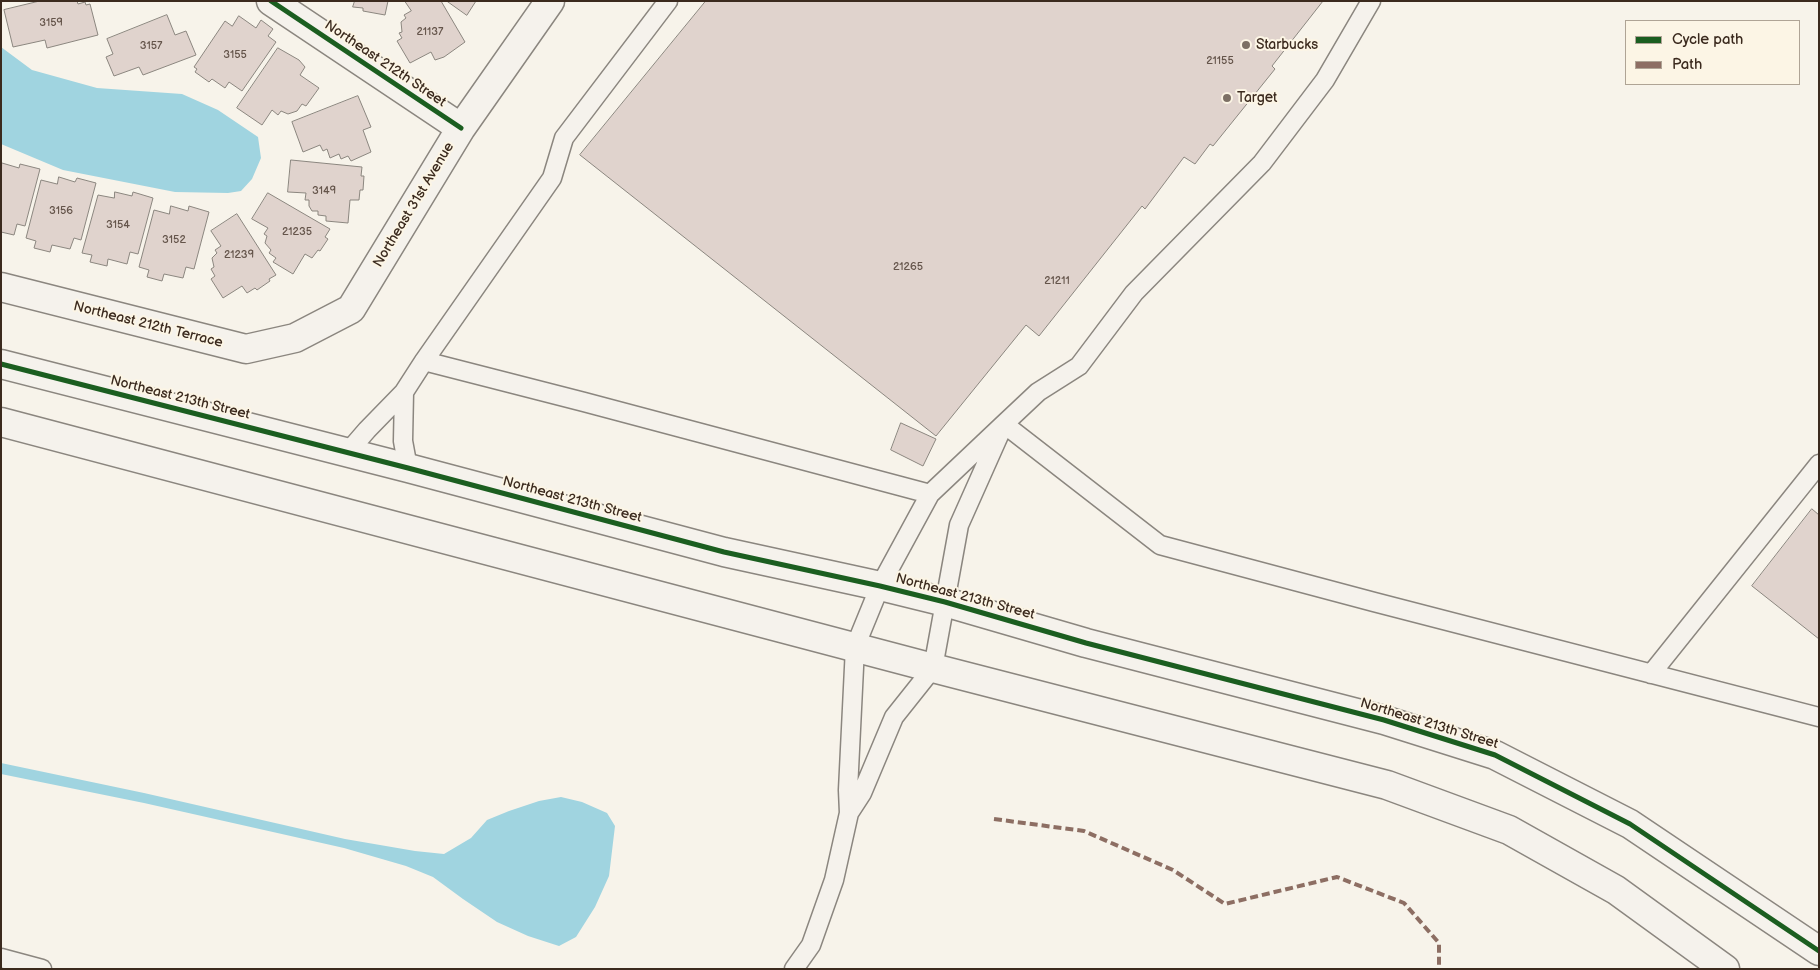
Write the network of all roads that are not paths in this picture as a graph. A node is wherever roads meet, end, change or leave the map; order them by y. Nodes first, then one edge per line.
1 (271, 1) edge
2 (550, 1) edge
3 (668, 1) edge
4 (1371, 1) edge
5 (461, 128) junction
6 (1, 287) edge
7 (295, 338) joint
8 (424, 362) junction
9 (1, 364) edge
10 (404, 392) junction
11 (1, 422) edge
12 (1004, 424) junction
13 (348, 452) junction
14 (1819, 464) edge
15 (408, 468) junction
16 (930, 494) junction
17 (880, 586) junction
18 (945, 602) junction
19 (855, 647) junction
20 (933, 668) junction
21 (1651, 674) junction
22 (1819, 717) edge
23 (849, 813) junction
24 (1819, 952) edge
25 (1, 958) edge
26 (42, 969) edge
27 (794, 969) edge
28 (1725, 969) edge

1 - 5 street, Northeast 212th Street
2 - 5 street, Northeast 31st Avenue
3 - 8 lane
4 - 12 lane
5 - 7 street, Northeast 31st Avenue
6 - 7 street, Northeast 212th Terrace
8 - 10 lane
8 - 16 lane
9 - 13 street, Northeast 213th Street
10 - 13 lane
10 - 15 lane
11 - 19 street
12 - 16 lane
12 - 18 lane
12 - 21 lane
13 - 15 street, Northeast 213th Street
14 - 21 lane
15 - 17 street, Northeast 213th Street
16 - 17 lane
17 - 18 street, Northeast 213th Street
17 - 19 lane
18 - 20 lane
18 - 24 street, Northeast 213th Street
19 - 20 street
19 - 23 lane
20 - 23 lane
20 - 28 street
21 - 22 lane
23 - 27 lane
25 - 26 lane

